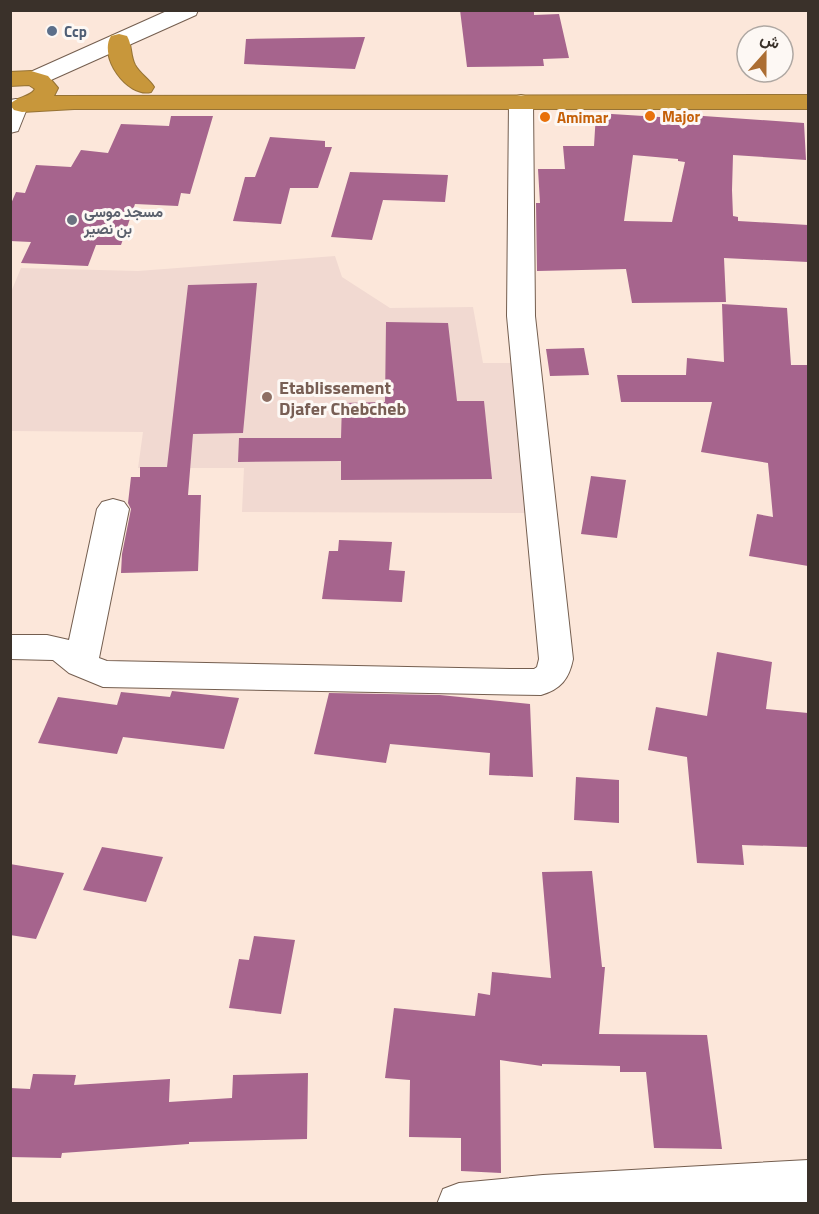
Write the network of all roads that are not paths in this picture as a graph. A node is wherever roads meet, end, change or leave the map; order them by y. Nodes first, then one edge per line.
1 (170, 13) edge
2 (119, 41) junction
3 (10, 79) edge
4 (39, 82) junction
5 (143, 87) junction
6 (808, 89) edge
7 (521, 102) junction
8 (808, 102) edge
9 (16, 110) edge
10 (113, 509) dead end
11 (10, 647) edge
12 (81, 664) junction
13 (808, 1181) edge
14 (542, 1200) edge
15 (459, 1203) edge

1 - 2 street
2 - 4 street
2 - 5 highway
3 - 4 highway
4 - 5 highway
4 - 9 highway
5 - 6 highway
7 - 8 highway
7 - 9 highway
7 - 12 street
10 - 12 street
11 - 12 street
13 - 14 street
14 - 15 street

